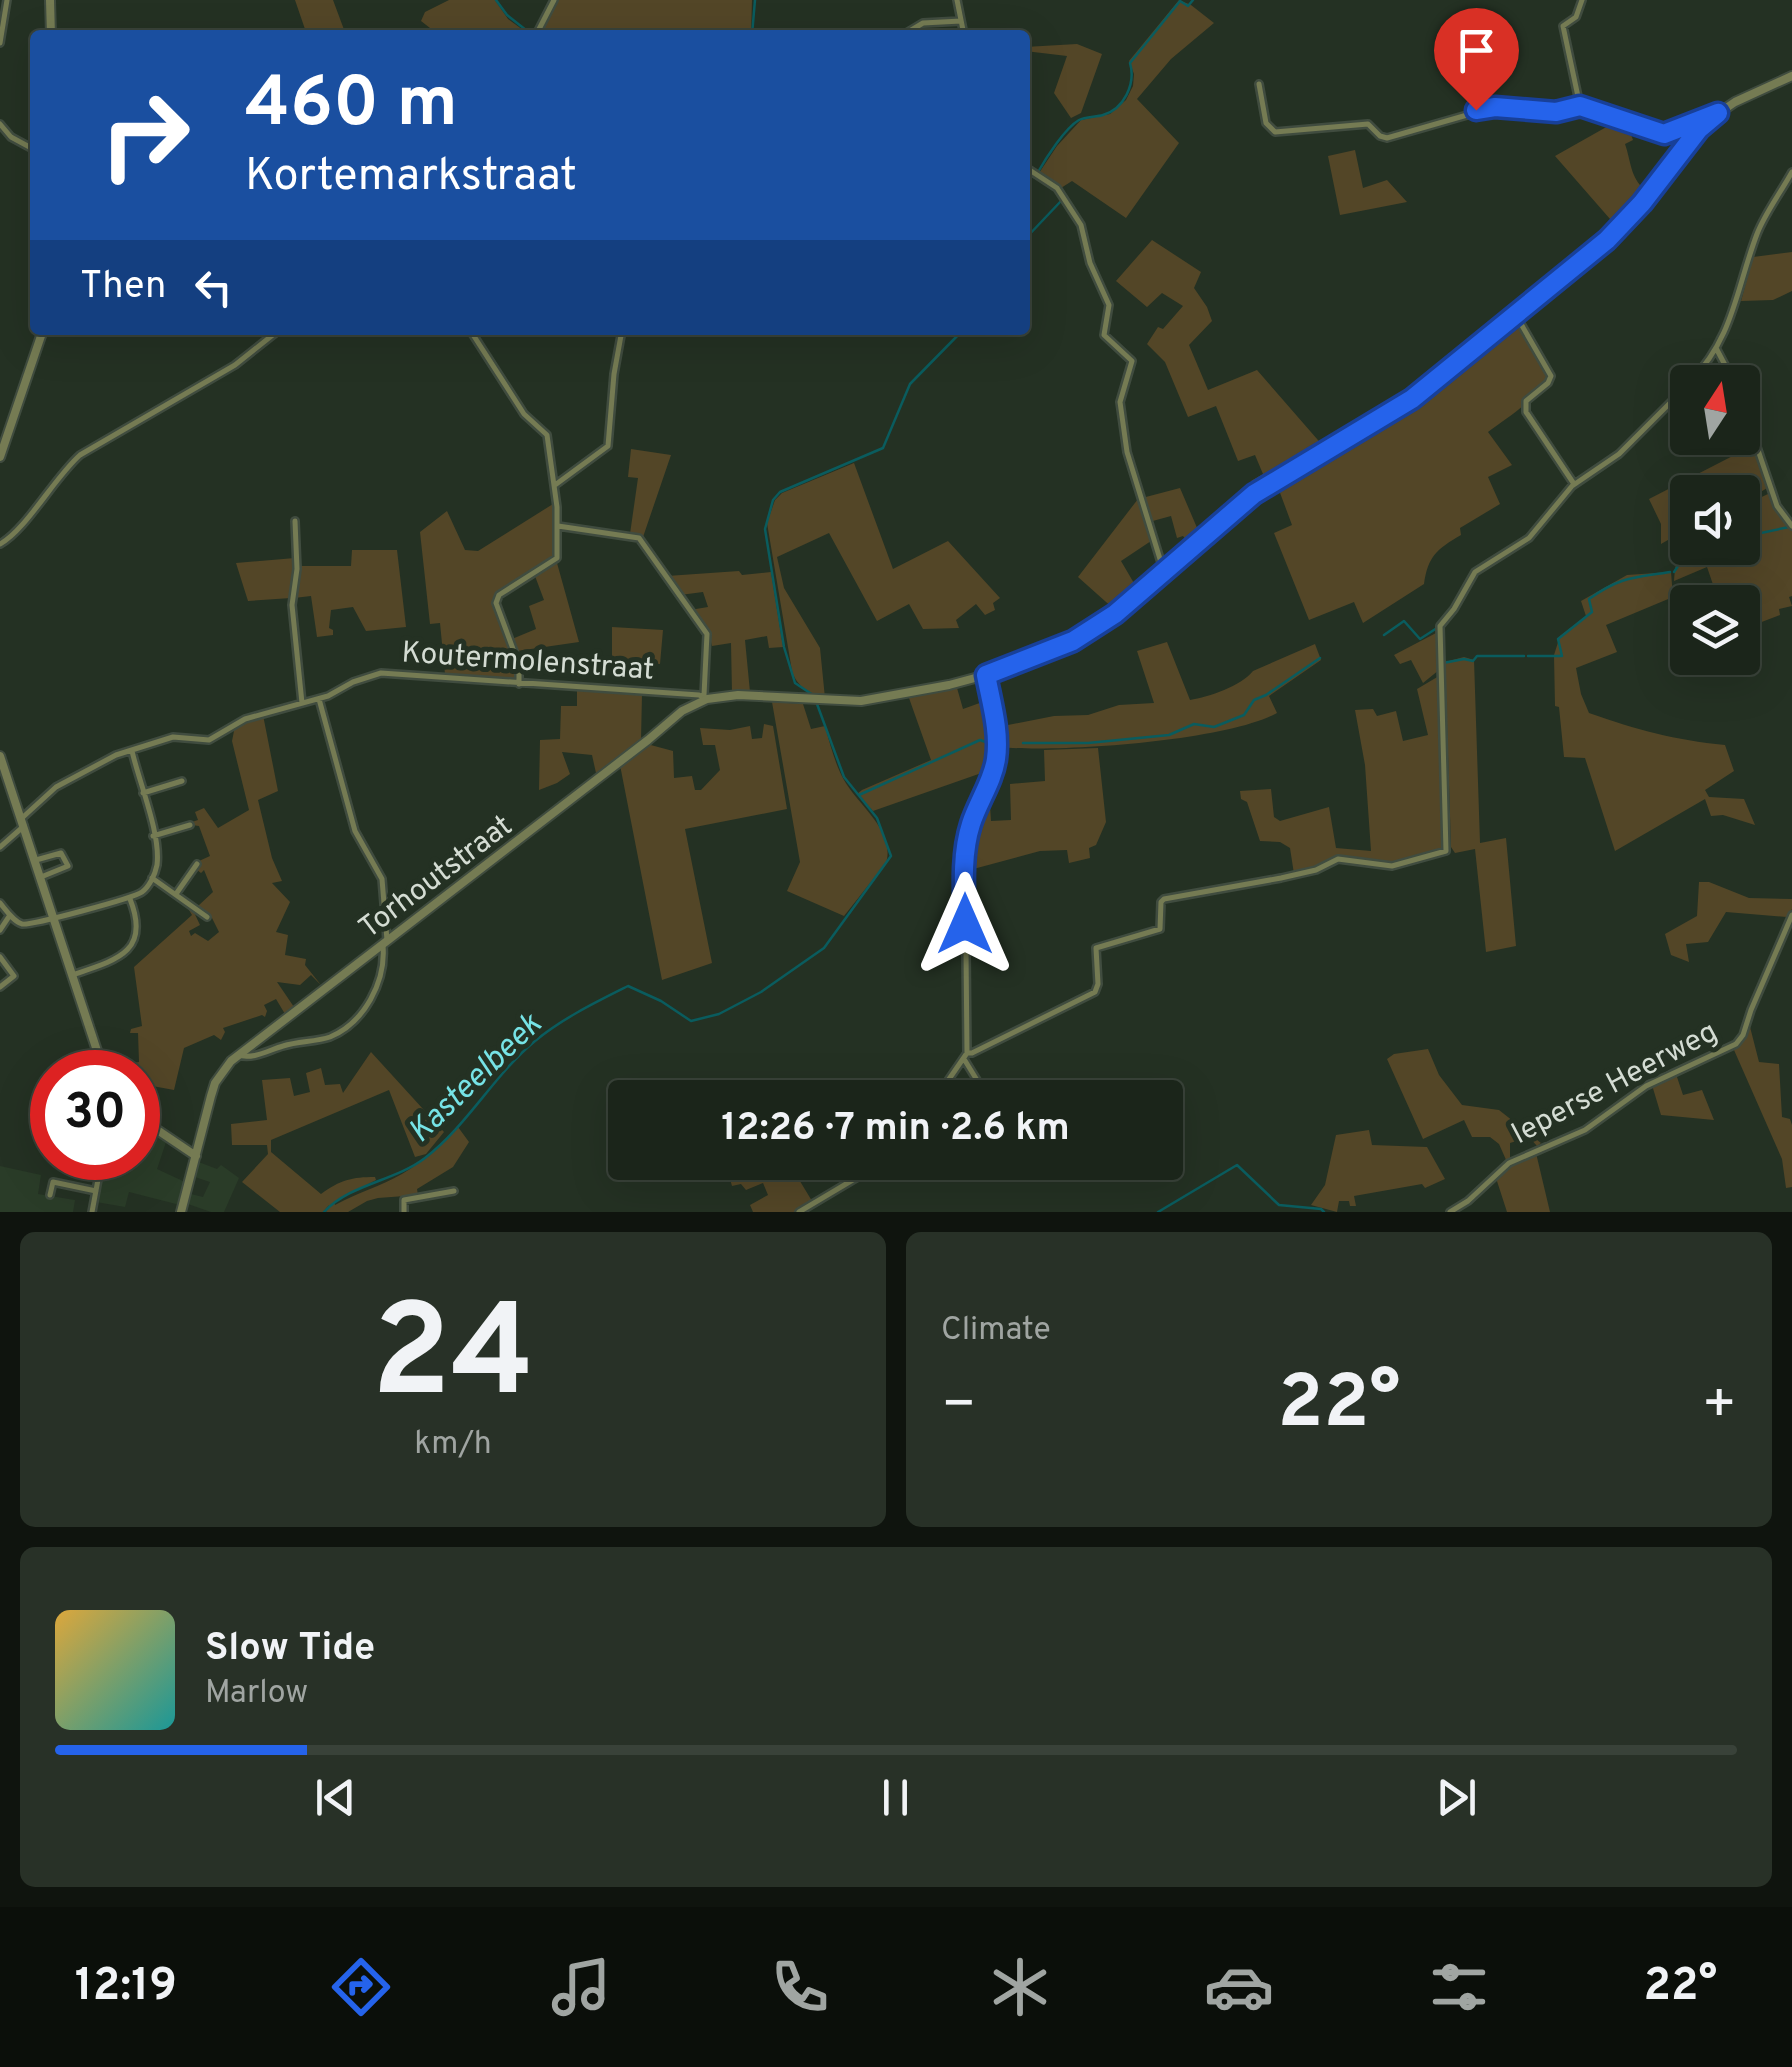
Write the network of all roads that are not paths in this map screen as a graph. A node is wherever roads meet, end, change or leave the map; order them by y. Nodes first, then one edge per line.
1 (8, 0) edge
2 (50, 0) edge
3 (554, 0) edge
4 (958, 0) edge
5 (1582, 0) edge
6 (961, 21) junction
7 (52, 30) edge
8 (539, 30) edge
9 (911, 30) edge
10 (963, 30) edge
11 (0, 43) edge
12 (1792, 76) edge
13 (1259, 84) dead end
14 (1580, 106) junction
15 (1718, 113) junction
16 (0, 124) edge
17 (30, 147) edge
18 (1030, 169) edge
19 (1792, 172) edge
20 (1517, 317) junction
21 (40, 335) edge
22 (273, 335) edge
23 (473, 335) edge
24 (621, 335) edge
25 (1716, 348) junction
26 (1703, 365) edge
27 (1725, 365) edge
28 (1670, 403) edge
29 (1760, 455) edge
30 (0, 457) edge
31 (1574, 484) junction
32 (555, 485) junction
33 (295, 521) dead end
34 (558, 526) junction
35 (1792, 526) edge
36 (0, 544) edge
37 (1164, 573) junction
38 (986, 675) junction
39 (518, 684) junction
40 (705, 697) junction
41 (319, 699) junction
42 (302, 703) junction
43 (132, 751) junction
44 (0, 756) edge
45 (182, 781) dead end
46 (142, 794) junction
47 (23, 822) junction
48 (190, 824) dead end
49 (153, 836) junction
50 (0, 848) edge
51 (36, 860) junction
52 (196, 864) dead end
53 (41, 877) junction
54 (152, 878) junction
55 (176, 894) junction
56 (130, 898) junction
57 (0, 902) edge
58 (10, 915) junction
59 (1792, 915) edge
60 (206, 917) dead end
61 (54, 919) junction
62 (0, 930) edge
63 (384, 942) junction
64 (0, 958) edge
65 (72, 975) junction
66 (0, 988) edge
67 (97, 1050) edge
68 (238, 1055) junction
69 (965, 1056) junction
70 (948, 1080) edge
71 (978, 1080) edge
72 (160, 1132) edge
73 (196, 1156) junction
74 (98, 1180) edge
75 (853, 1180) edge
76 (96, 1191) junction
77 (454, 1191) dead end
78 (50, 1195) dead end
79 (92, 1212) edge
80 (181, 1212) edge
81 (404, 1212) edge
82 (799, 1212) edge
83 (1450, 1212) edge

1 - 11 street
2 - 7 street
3 - 8 street
4 - 6 street
5 - 14 street
6 - 9 street
6 - 10 street
12 - 15 street
13 - 14 street
14 - 15 street
15 - 20 street
16 - 17 street
18 - 37 street
19 - 25 street
20 - 31 street
20 - 37 street
21 - 30 street
22 - 36 street
23 - 32 street
24 - 32 street
25 - 26 street
25 - 27 street
28 - 31 street
29 - 35 street
31 - 69 street
32 - 34 street
33 - 42 street
34 - 39 street
34 - 40 street
37 - 38 street
38 - 40 street
38 - 69 street
39 - 40 street, Koutermolenstraat
39 - 41 street, Koutermolenstraat
40 - 63 street, Torhoutstraat
41 - 42 street, Koutermolenstraat
41 - 63 street
42 - 43 street, Koutermolenstraat
43 - 46 street
43 - 47 street, Koutermolenstraat
44 - 47 street
45 - 46 street
46 - 49 street
47 - 50 street, Koutermolenstraat
47 - 51 street
48 - 49 street
49 - 54 street
51 - 53 street
51 - 53 street
52 - 55 street
53 - 61 street
54 - 55 street
54 - 56 street
55 - 60 street
56 - 61 street
56 - 65 street
57 - 58 street
58 - 61 street
58 - 62 street
59 - 83 street, Ieperse Heerweg
61 - 65 street
63 - 68 street, Torhoutstraat
63 - 68 street
64 - 66 street
65 - 67 street
68 - 73 street, Torhoutstraat
69 - 70 street
69 - 71 street
72 - 73 street
73 - 80 street, Torhoutstraat
74 - 76 street
75 - 82 street
76 - 78 street
76 - 79 street
77 - 81 street

